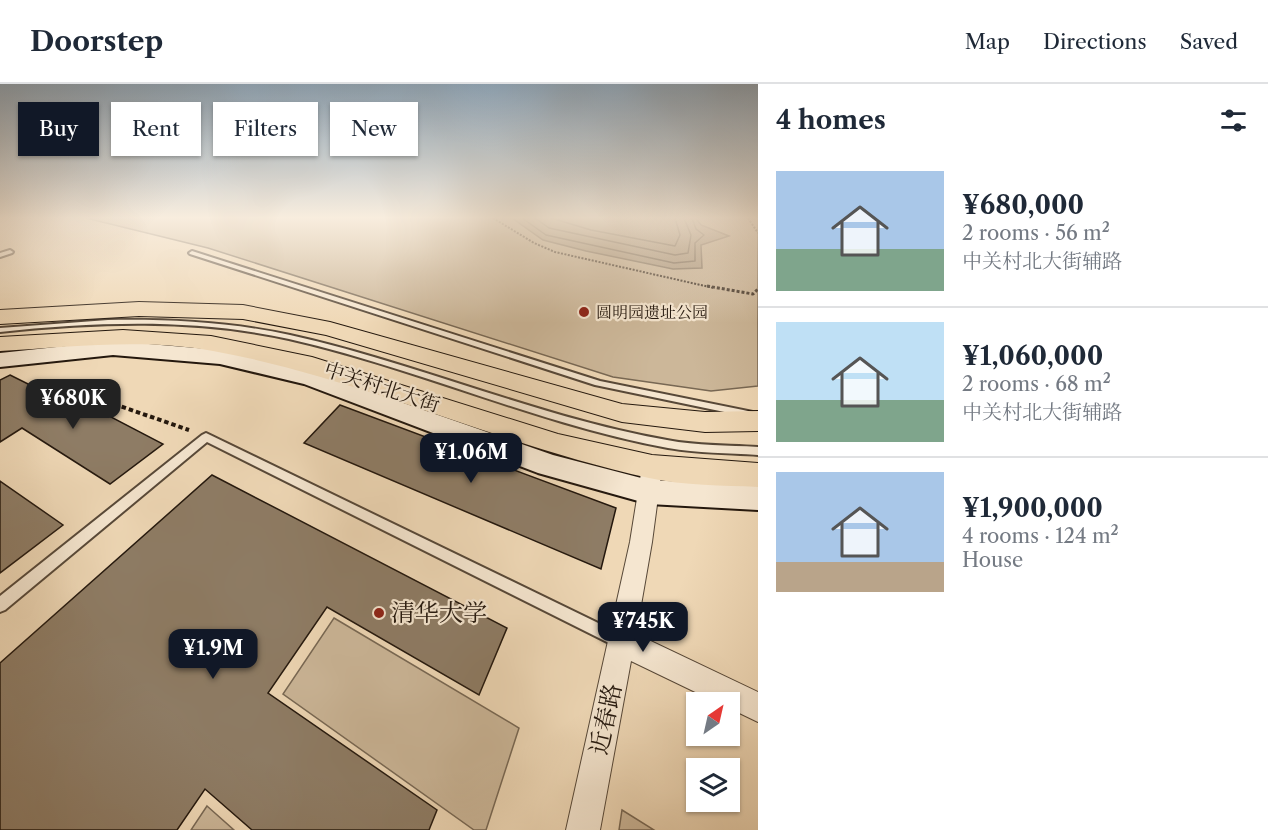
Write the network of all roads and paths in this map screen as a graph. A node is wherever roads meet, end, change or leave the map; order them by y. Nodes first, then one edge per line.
1 (192, 253) dead end
2 (559, 253) edge
3 (758, 289) edge
4 (0, 317) edge
5 (0, 330) edge
6 (0, 344) edge
7 (0, 360) edge
8 (65, 387) dead end
9 (758, 416) edge
10 (758, 421) edge
11 (207, 436) junction
12 (758, 451) edge
13 (758, 475) edge
14 (650, 479) junction
15 (758, 498) edge
16 (0, 605) edge
17 (622, 642) junction
18 (758, 707) edge
19 (583, 830) edge

1 - 9 lane
2 - 3 path
4 - 10 main road, 中关村北大街
5 - 12 lane, 中关村北大街
6 - 14 main road, 中关村北大街
7 - 14 street
8 - 11 path
11 - 16 lane
11 - 17 lane
13 - 14 main road, 中关村北大街
14 - 15 street
14 - 17 street, 近春路
17 - 18 street
17 - 19 street, 近春路

